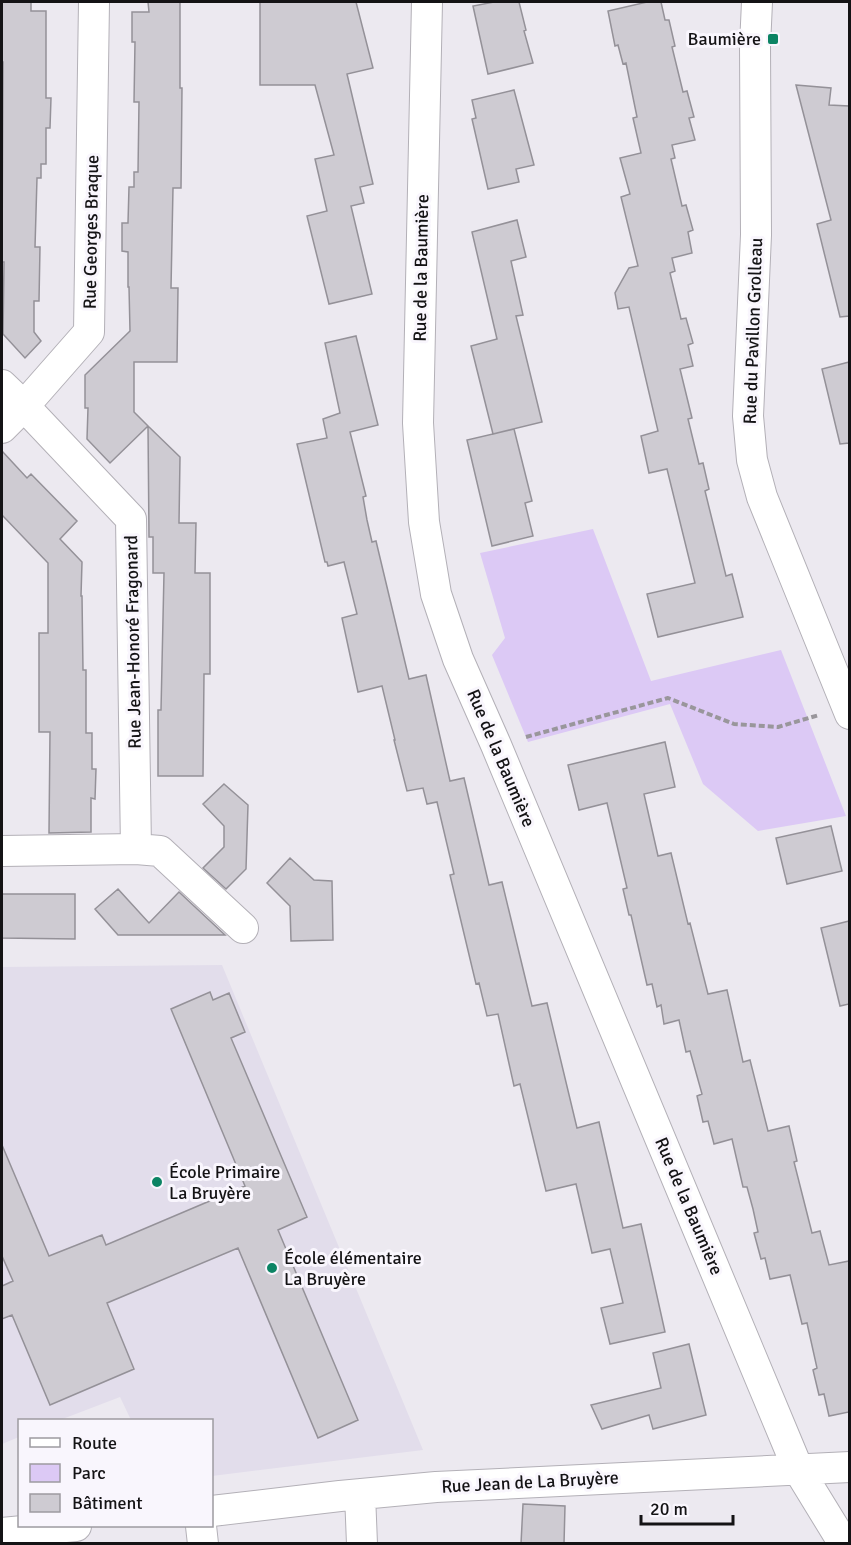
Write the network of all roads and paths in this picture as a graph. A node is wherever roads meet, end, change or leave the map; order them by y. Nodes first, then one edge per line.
1 (94, 2) edge
2 (427, 2) edge
3 (757, 2) edge
4 (2, 385) edge
5 (24, 406) junction
6 (2, 428) edge
7 (848, 710) edge
8 (496, 745) junction
9 (136, 849) junction
10 (2, 851) edge
11 (243, 928) dead end
12 (849, 1467) edge
13 (798, 1469) junction
14 (360, 1494) junction
15 (213, 1511) edge
16 (65, 1527) edge
17 (201, 1527) edge
18 (2, 1533) edge
19 (203, 1544) edge
20 (362, 1544) edge
21 (844, 1544) edge

1 - 5 street, Rue Georges Braque
2 - 8 street, Rue de la Baumière
3 - 7 street, Rue du Pavillon Grolleau
4 - 5 street, Rue Jean-Honoré Fragonard
5 - 6 street, Rue Georges Braque
5 - 9 street, Rue Jean-Honoré Fragonard
7 - 8 path
8 - 13 street, Rue de la Baumière
9 - 10 street
9 - 11 street
12 - 13 street, Rue Jean de La Bruyère
13 - 14 street, Rue Jean de La Bruyère
13 - 21 street, Rue de la Baumière
14 - 15 street, Rue Jean de La Bruyère
14 - 20 street
16 - 18 street
17 - 19 street

